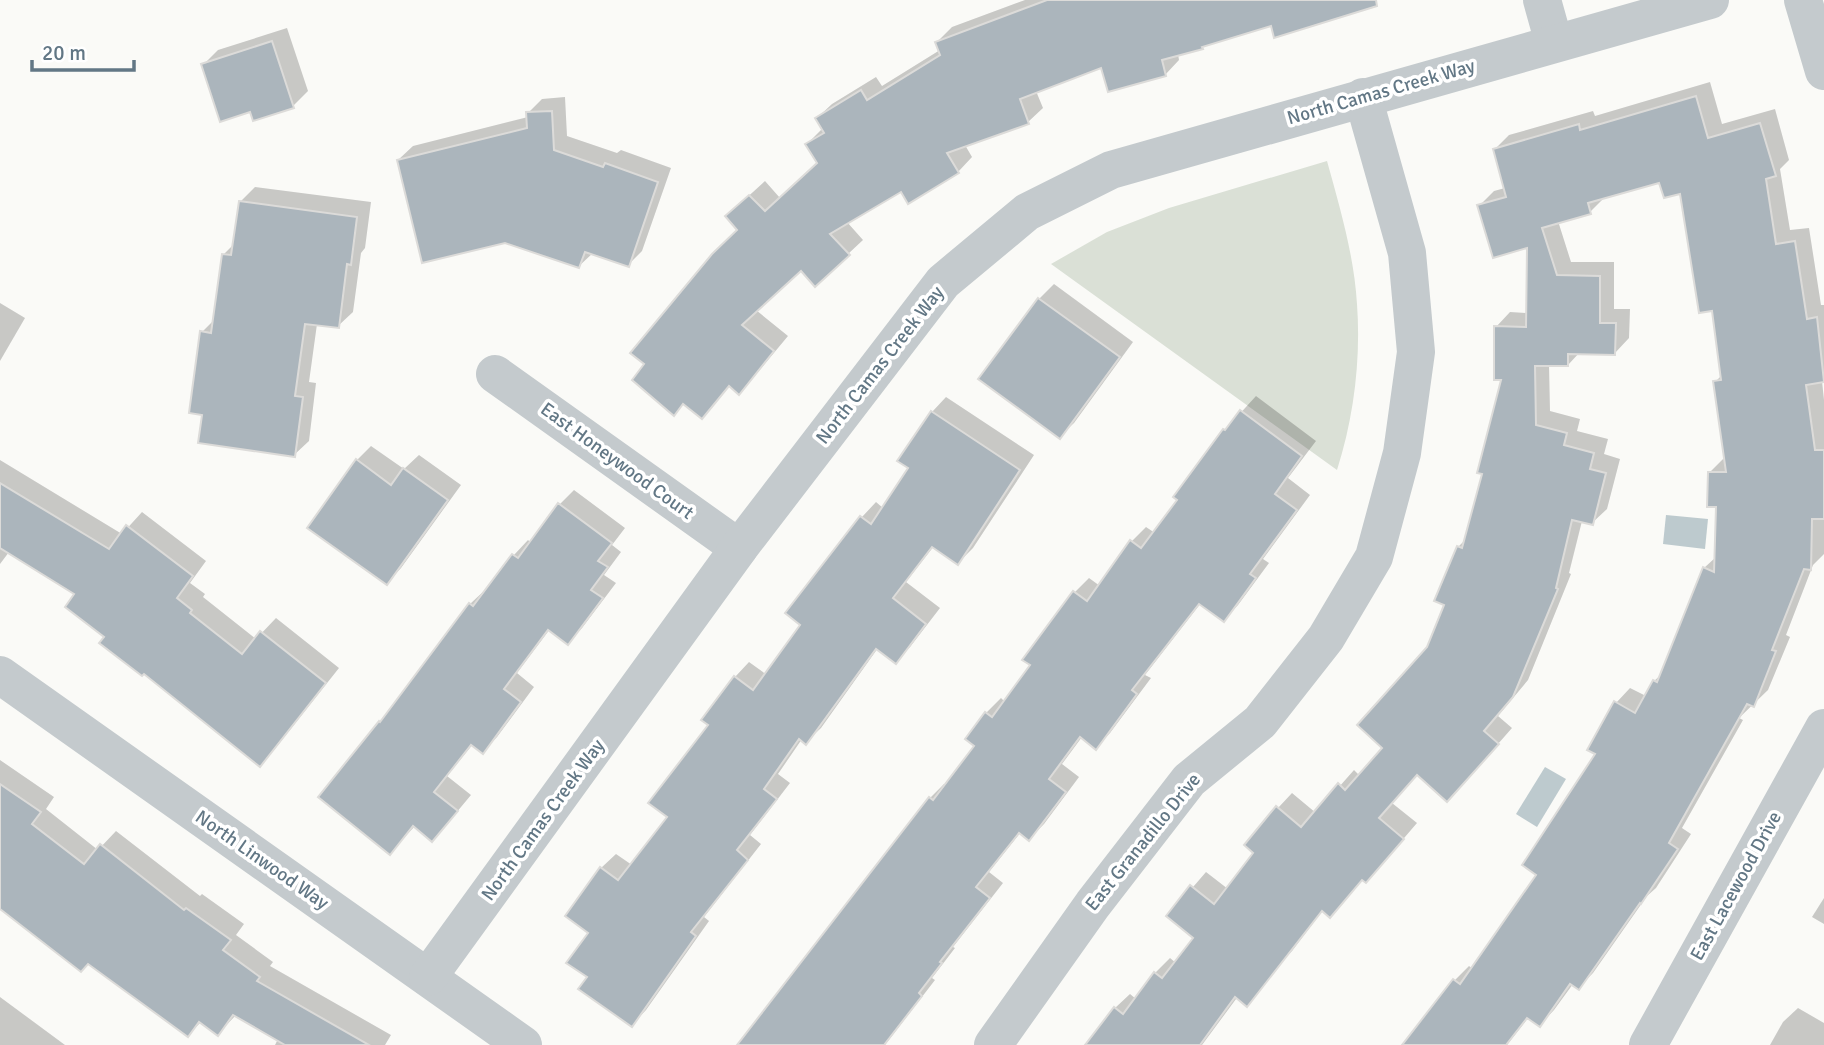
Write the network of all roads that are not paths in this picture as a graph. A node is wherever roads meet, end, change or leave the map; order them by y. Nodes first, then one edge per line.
1 (1542, 0) edge
2 (1710, 0) edge
3 (1803, 0) edge
4 (1553, 43) junction
5 (1824, 71) edge
6 (1363, 97) junction
7 (495, 374) dead end
8 (739, 548) junction
9 (0, 675) edge
10 (1824, 728) edge
11 (428, 977) junction
12 (523, 1045) edge
13 (993, 1045) edge
14 (1648, 1045) edge

1 - 4 street
2 - 4 street, North Camas Creek Way
3 - 5 street
4 - 6 street, North Camas Creek Way
6 - 8 street, North Camas Creek Way
6 - 13 street, East Granadillo Drive
7 - 8 street, East Honeywood Court
8 - 11 street, North Camas Creek Way
9 - 11 street, North Linwood Way
10 - 14 street, East Lacewood Drive
11 - 12 street, North Linwood Way

